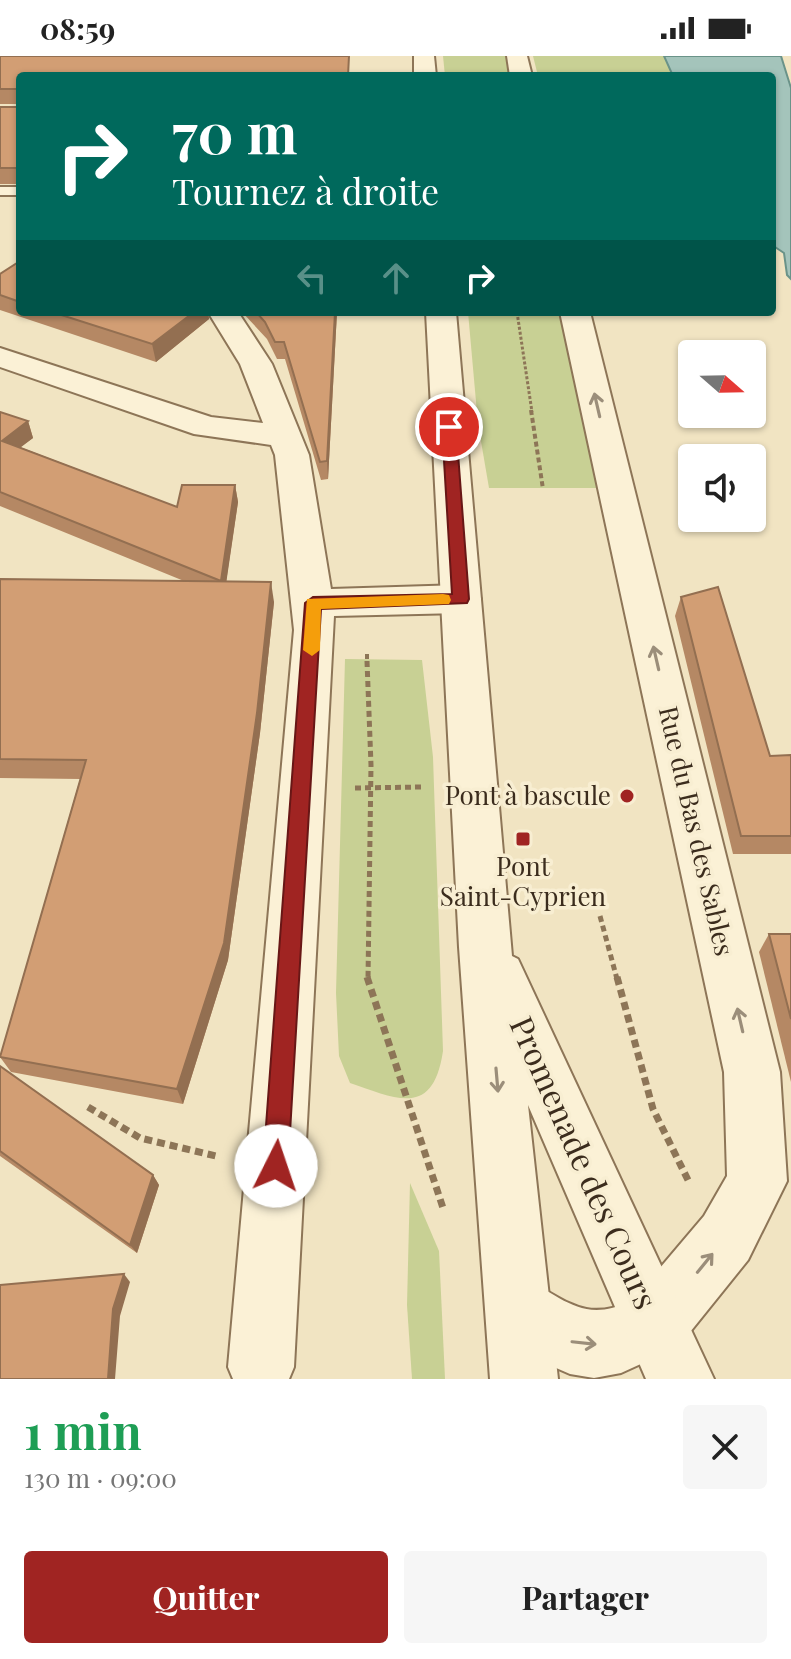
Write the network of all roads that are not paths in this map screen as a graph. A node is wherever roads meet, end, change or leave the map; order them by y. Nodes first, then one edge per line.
1 (226, 316) edge
2 (441, 316) edge
3 (576, 316) edge
4 (0, 357) edge
5 (283, 436) junction
6 (461, 599) junction
7 (337, 602) junction
8 (485, 947) junction
9 (517, 1308) junction
10 (668, 1351) edge
11 (261, 1367) dead end
12 (524, 1379) edge

1 - 5 street
2 - 6 street, Promenade des Cours
10 -> 3 street, Rue du Bas des Sables
4 - 5 street
5 - 7 street
6 - 7 street
6 - 8 street, Promenade des Cours
7 - 11 street
8 -> 9 street, Promenade des Cours
8 - 10 street, Promenade des Cours
9 -> 10 street
9 - 12 street, Promenade des Cours

